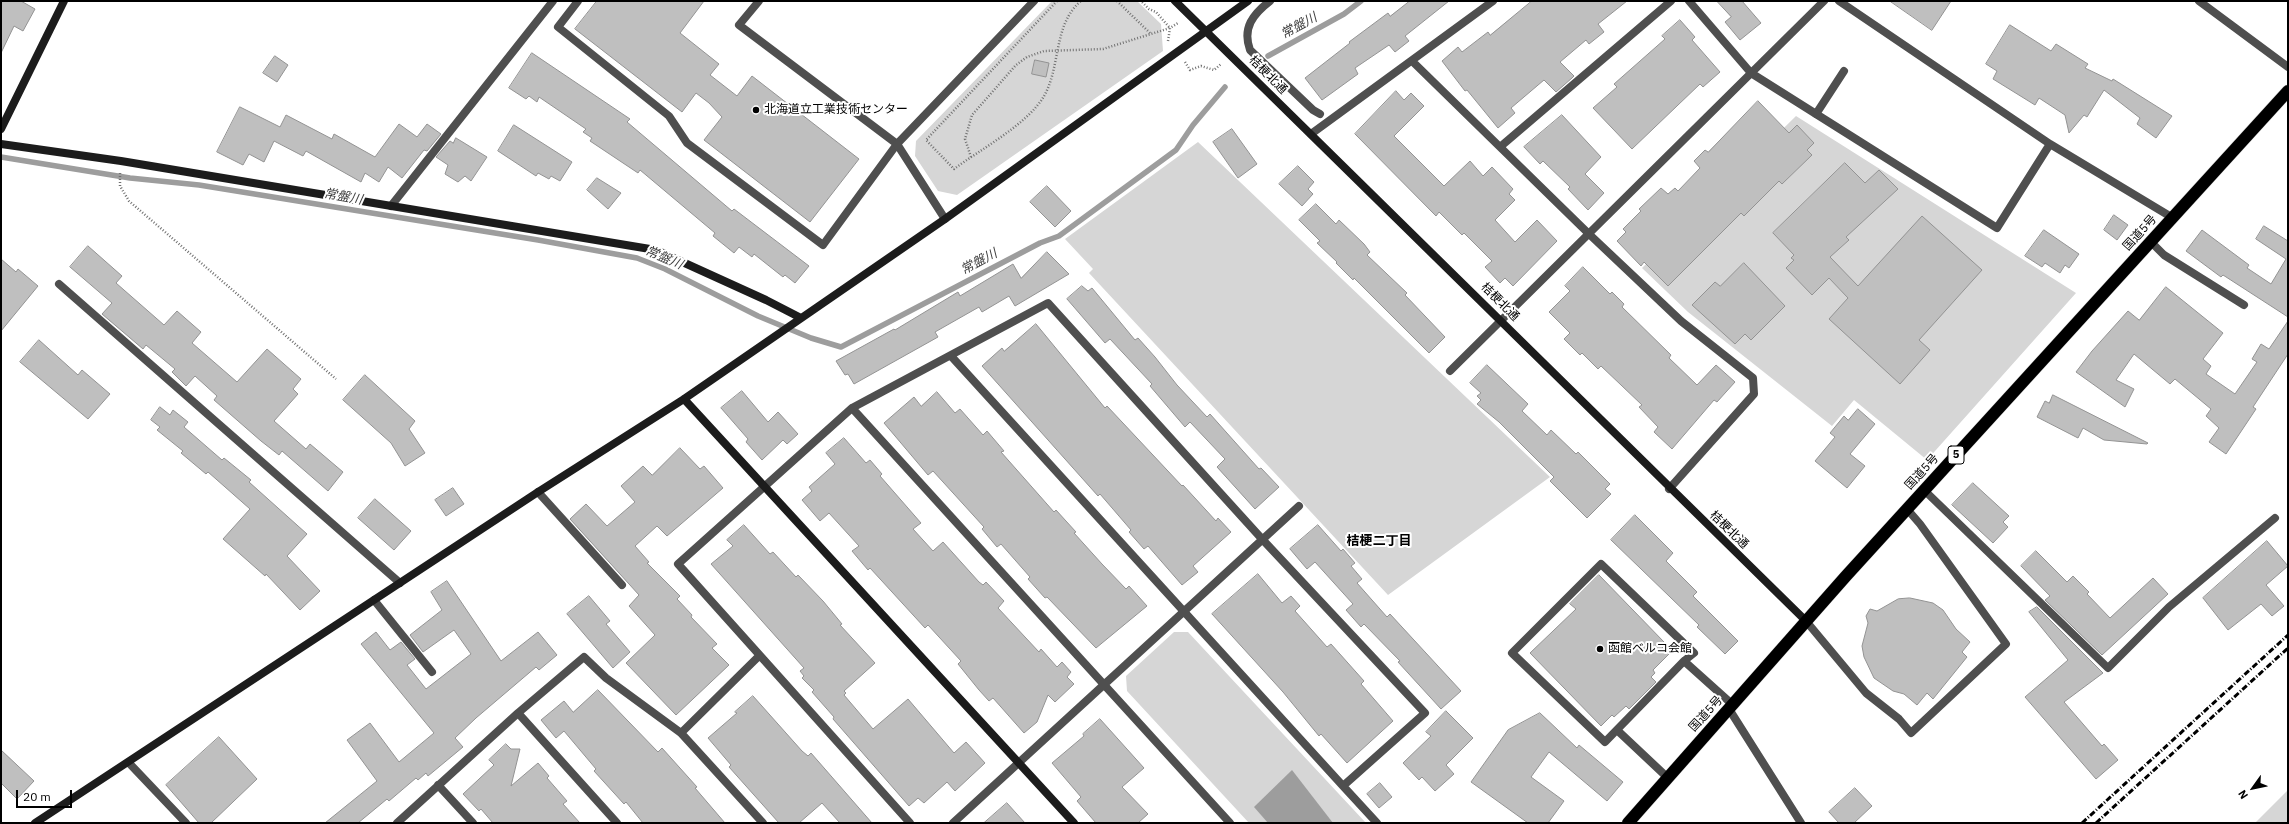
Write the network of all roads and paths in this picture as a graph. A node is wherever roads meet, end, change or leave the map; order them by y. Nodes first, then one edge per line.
1 (64, 1) edge
2 (554, 1) edge
3 (578, 1) edge
4 (759, 1) edge
5 (1034, 1) edge
6 (1057, 1) edge
7 (1081, 1) edge
8 (1117, 1) edge
9 (1141, 1) edge
10 (1175, 1) edge
11 (1248, 1) edge
12 (1270, 1) edge
13 (1493, 1) edge
14 (1671, 1) edge
15 (1688, 1) edge
16 (1824, 1) edge
17 (1839, 1) edge
18 (2199, 1) edge
19 (1207, 32) junction
20 (1151, 34) junction
21 (1058, 50) junction
22 (1412, 61) junction
23 (2288, 67) edge
24 (1844, 71) dead end
25 (1751, 73) junction
26 (2288, 91) edge
27 (1320, 114) dead end
28 (1816, 114) junction
29 (1, 129) edge
30 (1311, 134) junction
31 (1, 144) edge
32 (897, 144) junction
33 (2050, 144) junction
34 (1500, 147) junction
35 (971, 157) junction
36 (120, 171) dead end
37 (391, 206) junction
38 (2173, 218) junction
39 (945, 219) junction
40 (1589, 234) junction
41 (2150, 242) junction
42 (59, 284) dead end
43 (2244, 305) dead end
44 (801, 318) junction
45 (1501, 320) junction
46 (950, 356) junction
47 (1450, 371) dead end
48 (336, 379) dead end
49 (684, 399) junction
50 (852, 408) junction
51 (765, 486) junction
52 (1669, 489) junction
53 (1924, 490) junction
54 (538, 492) junction
55 (1299, 506) dead end
56 (1907, 509) junction
57 (2276, 518) dead end
58 (1262, 539) junction
59 (400, 583) junction
60 (622, 585) dead end
61 (374, 600) junction
62 (1184, 612) junction
63 (1806, 621) junction
64 (759, 656) junction
65 (1684, 661) junction
66 (432, 672) dead end
67 (1104, 684) junction
68 (1731, 707) junction
69 (518, 713) junction
70 (1617, 730) junction
71 (681, 733) junction
72 (1018, 762) junction
73 (129, 763) junction
74 (1668, 778) junction
75 (438, 786) junction
76 (1343, 786) junction
77 (40, 822) edge
78 (186, 823) edge
79 (398, 823) edge
80 (473, 823) edge
81 (617, 823) edge
82 (763, 823) edge
83 (910, 823) edge
84 (953, 823) edge
85 (1074, 823) edge
86 (1230, 823) edge
87 (1377, 823) edge
88 (1628, 823) edge
89 (1801, 823) edge

1 - 29 street
2 - 37 street
3 - 32 street
4 - 32 street
5 - 32 street
6 - 35 path
7 - 21 path
8 - 20 path
9 - 20 path
10 - 19 street, 桔梗北通
11 - 19 street
12 - 27 street
13 - 22 street
14 - 34 street
15 - 25 street
16 - 25 street
17 - 33 street
18 - 23 street
19 - 30 street, 桔梗北通
19 - 39 street
20 - 21 path
21 - 35 path
21 - 35 path
22 - 30 street
22 - 34 street
24 - 28 street
25 - 28 street
25 - 40 street
26 - 38 highway, 国道5号 / 5
28 - 33 street
30 - 45 street, 桔梗北通
31 - 37 street
32 - 39 street
33 - 38 street
34 - 40 street
36 - 48 path
37 - 44 street
38 - 41 highway, 国道5号 / 5
39 - 44 street
40 - 45 street
40 - 52 street
41 - 43 street
41 - 53 highway, 国道5号 / 5
42 - 59 street
44 - 49 street
45 - 47 street
45 - 52 street, 桔梗北通
46 - 50 street
46 - 58 street
46 - 62 street
49 - 51 street
49 - 54 street
50 - 51 street
50 - 67 street
51 - 64 street
51 - 72 street
52 - 63 street, 桔梗北通
53 - 56 highway, 国道5号 / 5
53 - 57 street
54 - 59 street
54 - 60 street
55 - 58 street
56 - 63 highway, 国道5号 / 5
56 - 63 street
58 - 62 street
58 - 76 street
59 - 61 street
61 - 66 street
61 - 73 street
62 - 67 street
62 - 76 street
63 - 68 highway, 国道5号 / 5
64 - 71 street
64 - 83 street
65 - 68 street
65 - 70 street
65 - 70 street
67 - 72 street
67 - 86 street
68 - 74 highway, 国道5号 / 5
68 - 89 street
69 - 71 street
69 - 75 street
69 - 81 street
70 - 74 street
71 - 82 street
72 - 84 street
72 - 85 street
73 - 77 street
73 - 78 street
74 - 88 highway, 国道5号 / 5
75 - 79 street
75 - 80 street
76 - 87 street

